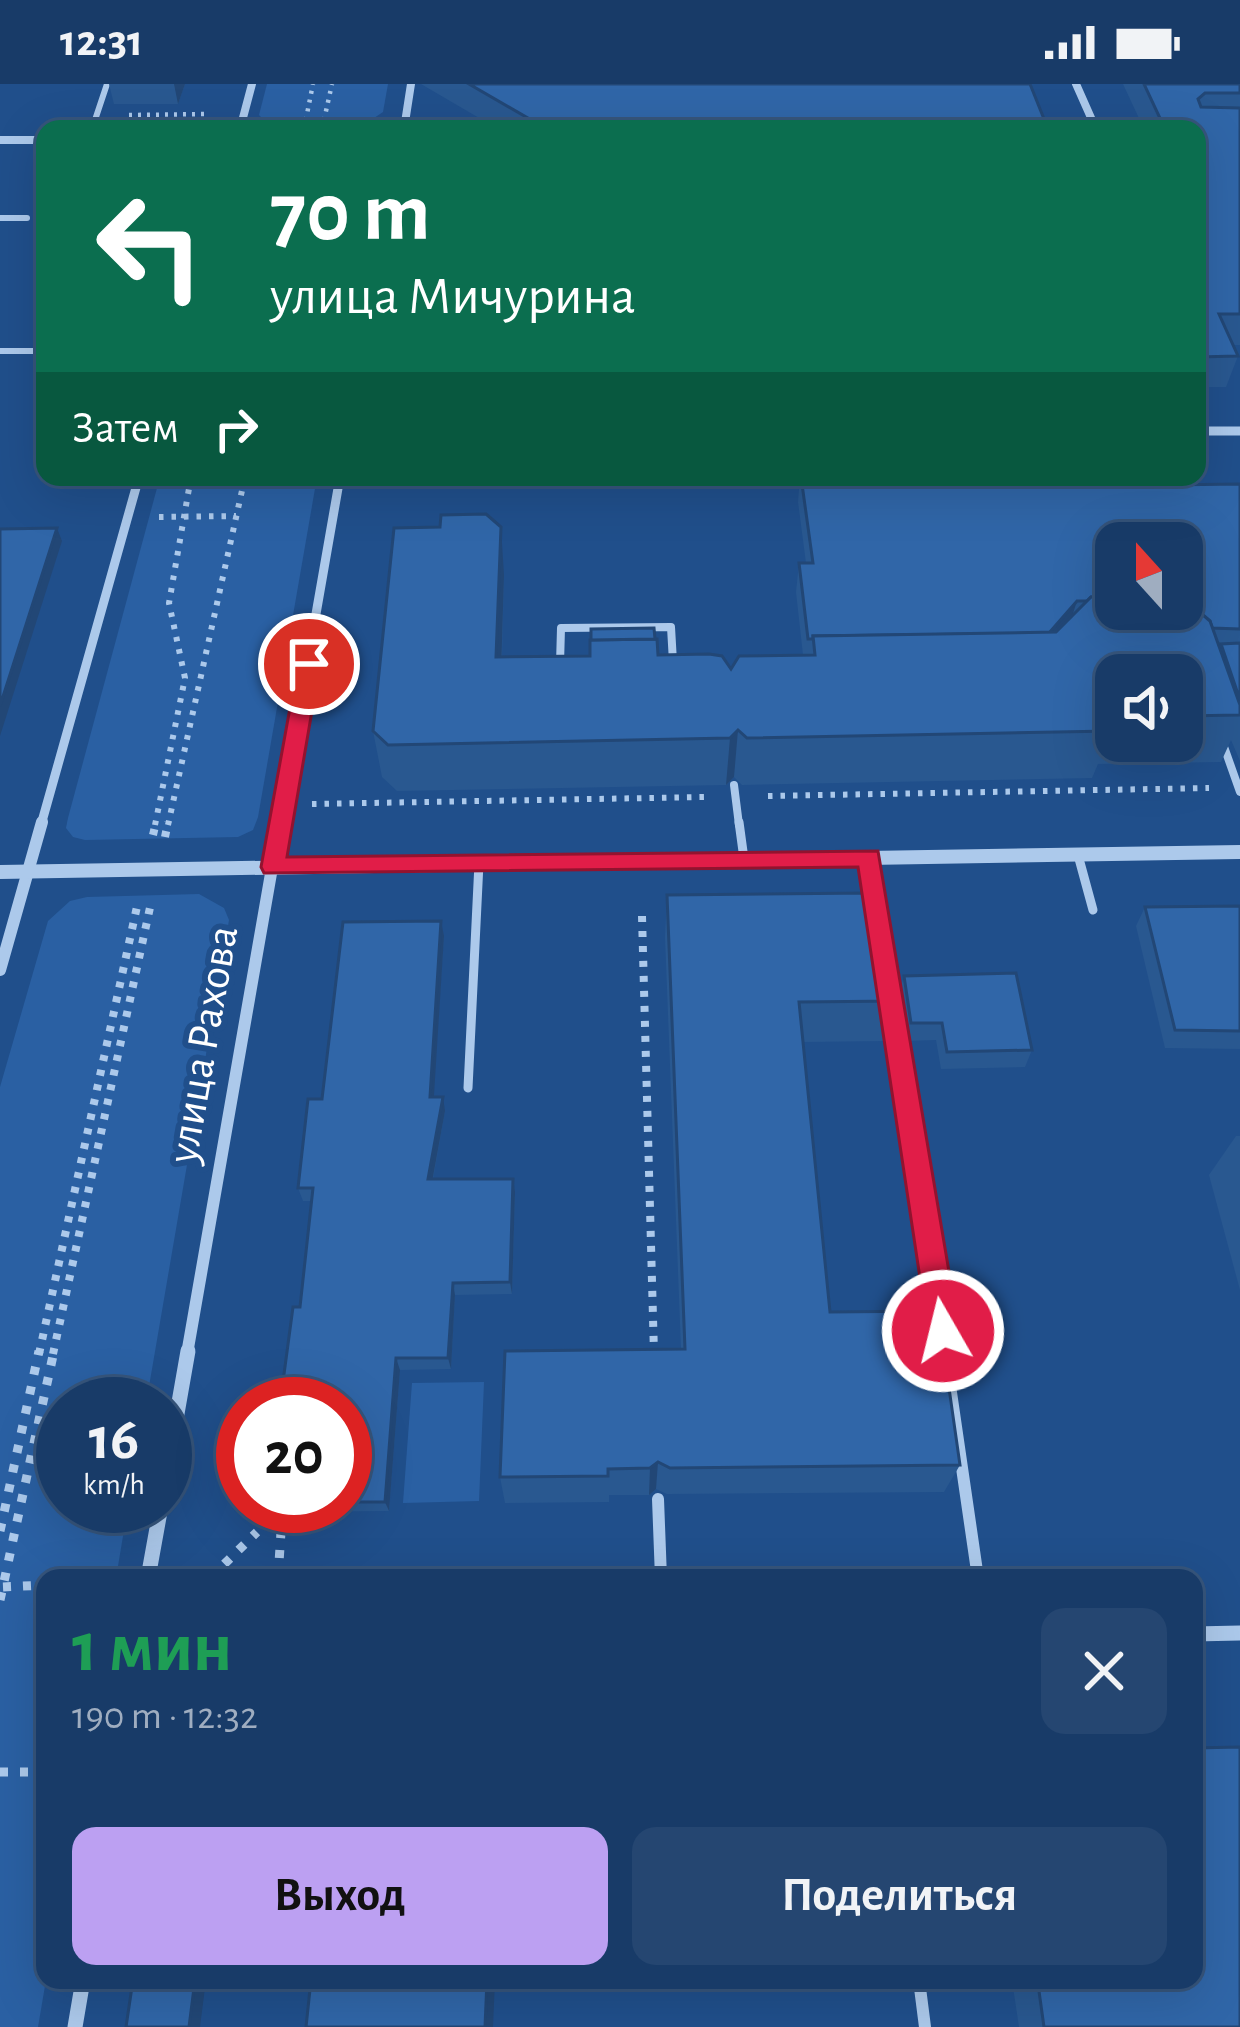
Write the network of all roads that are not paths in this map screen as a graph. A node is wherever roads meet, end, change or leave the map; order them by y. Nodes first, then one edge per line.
1 (106, 84) edge
2 (253, 84) edge
3 (412, 84) edge
4 (1076, 84) edge
5 (95, 120) edge
6 (243, 120) edge
7 (406, 120) edge
8 (1092, 120) edge
9 (0, 140) edge
10 (36, 140) edge
11 (0, 218) edge
12 (27, 218) dead end
13 (0, 351) edge
14 (36, 351) edge
15 (1206, 431) edge
16 (1240, 431) edge
17 (136, 486) edge
18 (338, 486) edge
19 (673, 679) edge
20 (560, 680) edge
21 (1216, 722) edge
22 (734, 785) edge
23 (1240, 792) edge
24 (1240, 852) edge
25 (1078, 855) junction
26 (869, 857) junction
27 (744, 860) junction
28 (479, 863) junction
29 (273, 867) junction
30 (26, 871) junction
31 (0, 872) edge
32 (1093, 910) dead end
33 (0, 970) edge
34 (468, 1088) dead end
35 (184, 1377) edge
36 (658, 1499) edge
37 (156, 1533) edge
38 (150, 1569) edge
39 (662, 1569) edge
40 (977, 1569) edge
41 (1240, 1633) edge
42 (1203, 1634) edge
43 (81, 1989) edge
44 (921, 1989) edge
45 (75, 2027) edge
46 (925, 2027) edge

1 - 5 lane
2 - 6 street
3 - 7 street
4 - 8 street
9 - 10 street
11 - 12 lane
13 - 14 lane
15 - 16 street
17 - 30 street
18 - 29 street, улица Рахова
19 - 20 lane
21 - 23 lane
22 - 27 lane
24 - 25 street
25 - 26 street
25 - 32 lane
26 - 27 street
26 - 40 lane
27 - 28 street
28 - 29 street
28 - 34 lane
29 - 30 street
29 - 35 street, улица Рахова
30 - 31 street
30 - 33 street
36 - 39 lane
37 - 38 street
41 - 42 street
43 - 45 street
44 - 46 lane

